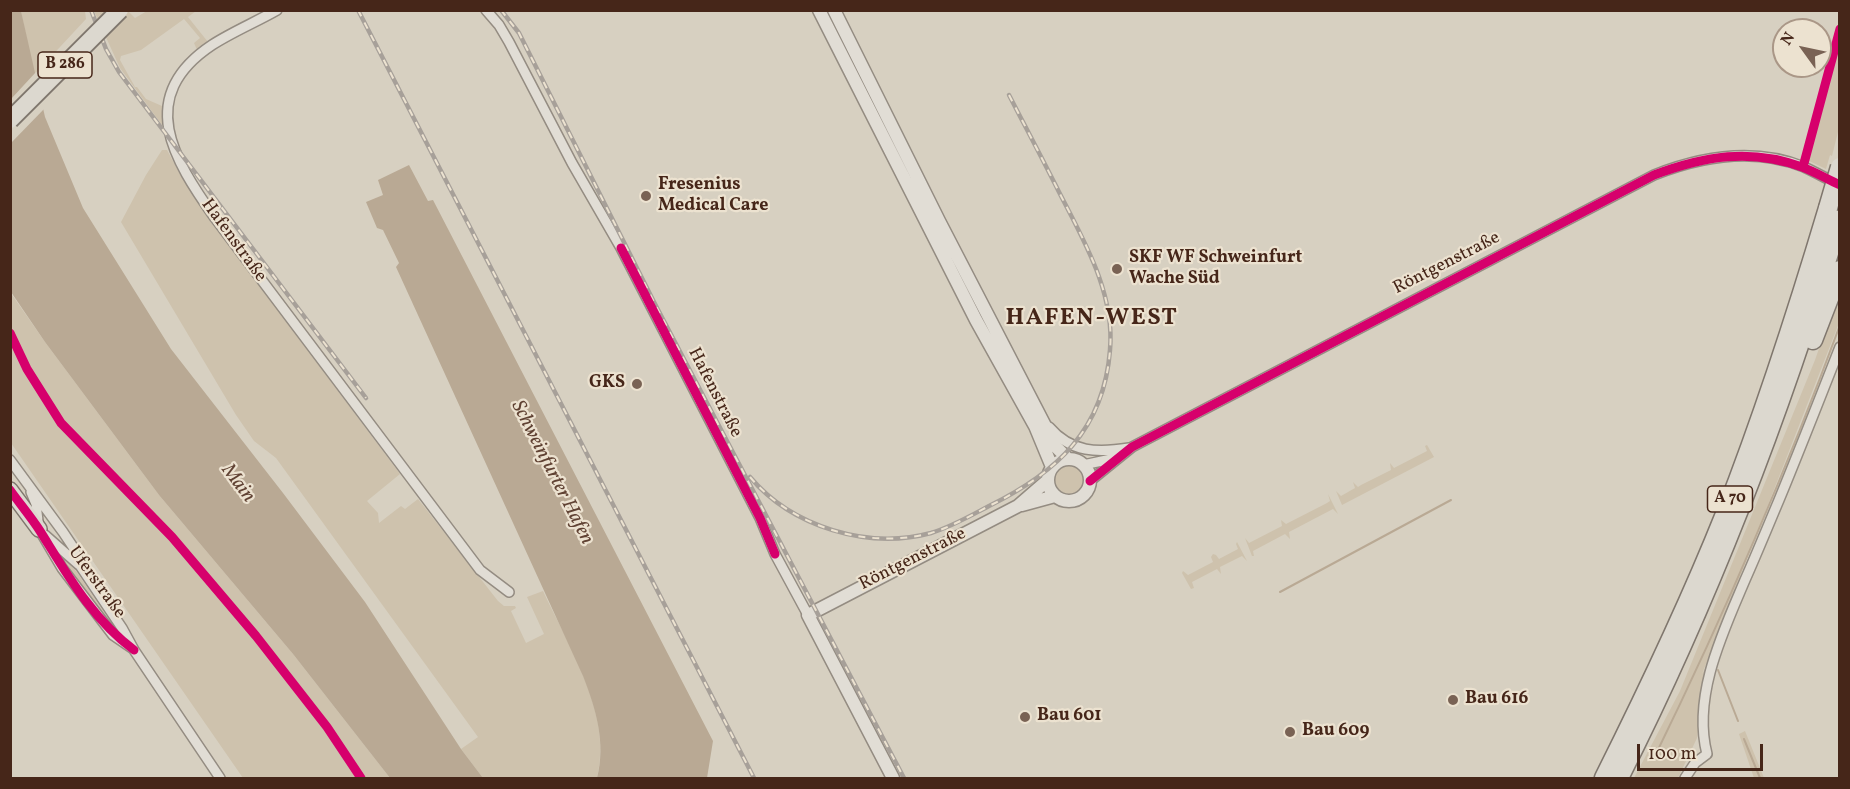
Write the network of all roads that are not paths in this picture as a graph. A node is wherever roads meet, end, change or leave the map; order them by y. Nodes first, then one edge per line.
1 (120, 10) edge
2 (277, 10) edge
3 (819, 10) edge
4 (834, 10) edge
5 (492, 12) edge
6 (878, 95) junction
7 (866, 102) junction
8 (10, 120) edge
9 (1839, 167) edge
10 (1839, 185) edge
11 (1834, 213) edge
12 (953, 262) junction
13 (1839, 270) edge
14 (982, 317) junction
15 (1839, 347) edge
16 (1014, 364) junction
17 (1003, 370) junction
18 (1779, 408) junction
19 (1045, 422) junction
20 (1132, 447) junction
21 (1118, 457) junction
22 (1068, 459) junction
23 (10, 460) edge
24 (1083, 465) junction
25 (1052, 467) junction
26 (1048, 480) junction
27 (1090, 481) junction
28 (28, 484) junction
29 (10, 490) edge
30 (1055, 496) junction
31 (1017, 506) junction
32 (39, 530) junction
33 (81, 567) junction
34 (509, 592) dead end
35 (808, 615) junction
36 (134, 650) junction
37 (220, 778) edge
38 (893, 778) edge
39 (1604, 778) edge
40 (1620, 778) edge
41 (1684, 778) edge

1 - 8 highway, B 286, bridge
2 - 34 street, Hafenstraße
3 - 7 street
4 - 6 street
5 - 35 street, Hafenstraße
6 - 7 street
6 - 12 street
7 - 12 street
9 - 11 highway, A 70, bridge
10 - 20 street, Röntgenstraße
11 - 18 highway, A 70
11 - 39 highway, A 70
12 - 14 street
13 - 18 highway
14 - 16 street
14 - 17 street
15 - 41 street
16 - 17 street
16 - 19 street
17 - 25 street
18 - 40 highway, A 70
19 - 20 street
19 - 22 street
20 - 21 street, Röntgenstraße
21 - 24 street, Röntgenstraße
21 - 27 street, Röntgenstraße
22 - 24 street
22 - 25 street
23 - 28 street, Uferstraße
24 - 27 street
25 - 26 street
26 - 30 street
26 - 31 street, Röntgenstraße
27 - 30 street
28 - 32 street, Uferstraße
28 - 33 street, Uferstraße
29 - 32 main road
30 - 31 street, Röntgenstraße
31 - 35 street, Röntgenstraße
32 - 33 street, Uferstraße
32 - 36 street, Uferstraße
33 - 36 street, Uferstraße
35 - 38 street, Hafenstraße
36 - 37 street, Uferstraße

